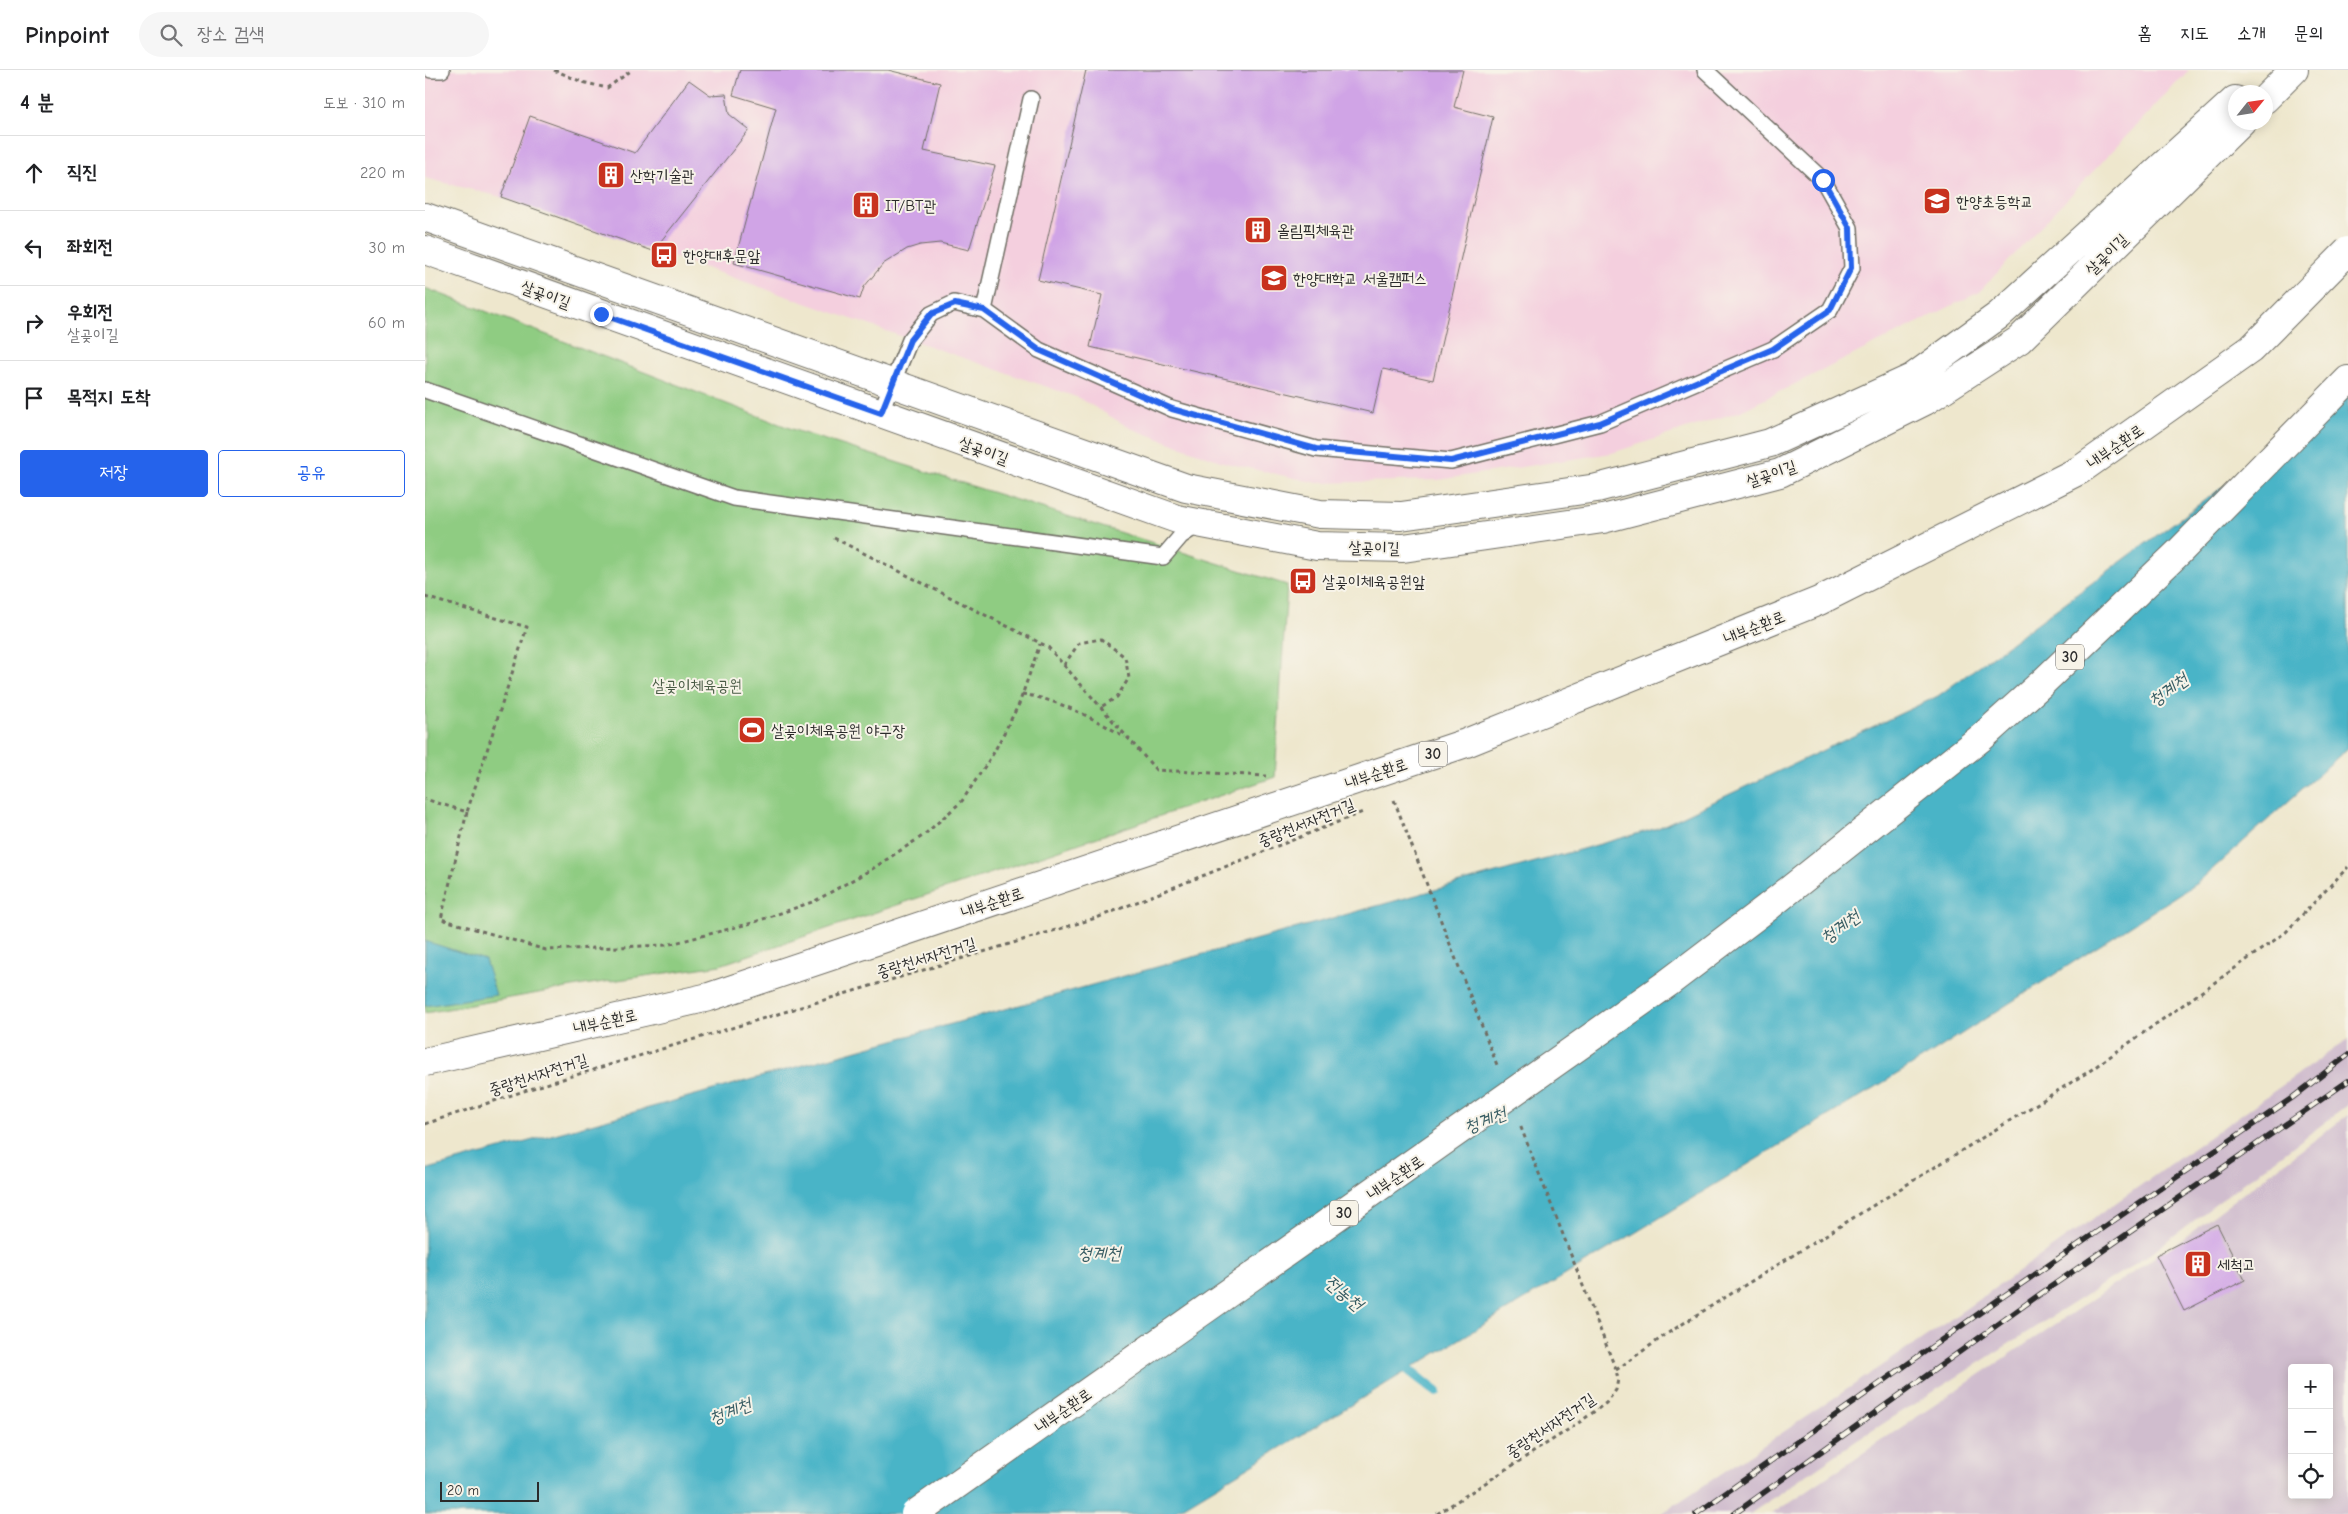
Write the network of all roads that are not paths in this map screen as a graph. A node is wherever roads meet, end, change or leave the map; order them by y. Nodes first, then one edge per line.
1 (1705, 70) edge
2 (2269, 70) edge
3 (2294, 70) edge
4 (2252, 85) edge
5 (2273, 91) edge
6 (1031, 98) dead end
7 (2228, 106) edge
8 (2233, 130) edge
9 (425, 217) edge
10 (425, 250) edge
11 (2348, 251) edge
12 (984, 310) junction
13 (2348, 380) edge
14 (891, 382) junction
15 (425, 390) edge
16 (881, 413) junction
17 (1199, 524) junction
18 (425, 1062) edge
19 (915, 1514) edge

1 - 12 lane
2 - 4 main road
3 - 5 main road
6 - 12 lane
7 - 14 main road, 살곶이길
8 - 17 main road, 살곶이길
9 - 14 main road, 살곶이길
10 - 16 main road, 살곶이길
11 - 18 main road, 내부순환로 / 30, bridge
12 - 14 lane
13 - 19 main road, 내부순환로 / 30, bridge
14 - 16 lane
15 - 17 lane
16 - 17 main road, 살곶이길

